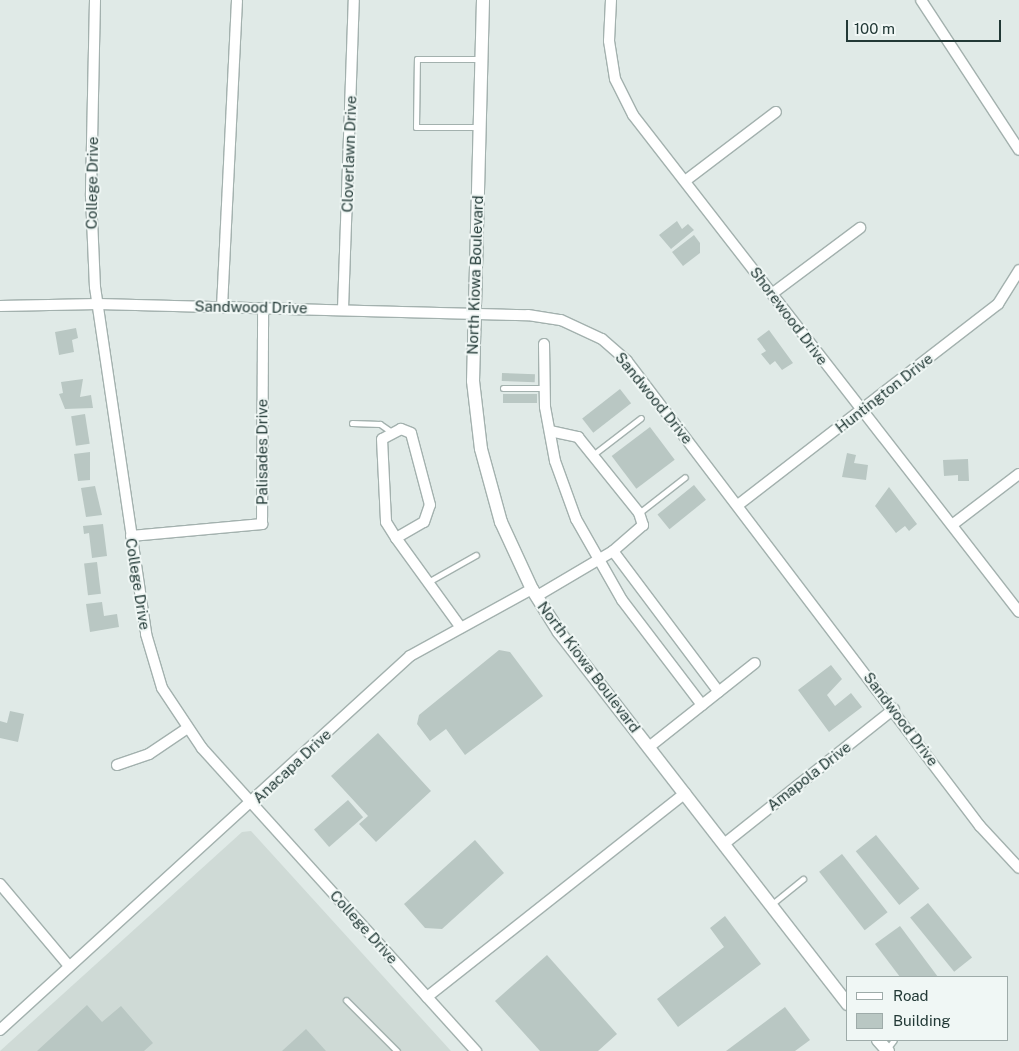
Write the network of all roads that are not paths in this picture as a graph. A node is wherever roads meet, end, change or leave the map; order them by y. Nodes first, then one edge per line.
1 (95, 0) edge
2 (236, 0) edge
3 (354, 0) edge
4 (483, 0) edge
5 (611, 0) edge
6 (921, 0) edge
7 (482, 59) junction
8 (776, 112) dead end
9 (480, 127) junction
10 (1019, 150) edge
11 (685, 181) junction
12 (860, 228) dead end
13 (1019, 270) edge
14 (773, 293) junction
15 (98, 304) junction
16 (0, 306) edge
17 (222, 308) junction
18 (264, 308) junction
19 (343, 308) junction
20 (474, 314) junction
21 (544, 344) dead end
22 (503, 388) dead end
23 (544, 388) junction
24 (861, 412) junction
25 (641, 418) dead end
26 (352, 423) dead end
27 (390, 431) junction
28 (550, 432) junction
29 (594, 454) junction
30 (1019, 474) edge
31 (685, 477) dead end
32 (738, 505) junction
33 (639, 513) junction
34 (952, 525) junction
35 (131, 536) junction
36 (396, 538) junction
37 (613, 551) junction
38 (476, 555) dead end
39 (597, 562) junction
40 (428, 582) junction
41 (534, 592) junction
42 (1019, 612) edge
43 (459, 625) junction
44 (755, 663) dead end
45 (719, 692) junction
46 (702, 705) junction
47 (894, 709) junction
48 (186, 729) junction
49 (649, 747) junction
50 (117, 765) dead end
51 (685, 793) junction
52 (252, 803) junction
53 (724, 844) junction
54 (1019, 868) edge
55 (803, 879) dead end
56 (0, 884) edge
57 (772, 904) junction
58 (69, 966) junction
59 (428, 997) junction
60 (346, 1000) dead end
61 (846, 1001) edge
62 (0, 1030) edge
63 (397, 1051) edge
64 (476, 1051) edge

1 - 15 street, College Drive
2 - 17 street
3 - 19 street, Cloverlawn Drive
4 - 7 street, North Kiowa Boulevard
5 - 11 street, Shorewood Drive
6 - 10 street
7 - 9 street, North Kiowa Boulevard
7 - 9 lane
8 - 11 street
9 - 20 street, North Kiowa Boulevard
11 - 14 street, Shorewood Drive
12 - 14 street
13 - 24 street, Huntington Drive
14 - 24 street, Shorewood Drive
15 - 16 street, Sandwood Drive
15 - 17 street, Sandwood Drive
15 - 35 street, College Drive
17 - 18 street, Sandwood Drive
18 - 19 street, Sandwood Drive
18 - 35 street, Palisades Drive
19 - 20 street, Sandwood Drive
20 - 32 street, Sandwood Drive
20 - 41 street, North Kiowa Boulevard
21 - 23 street
22 - 23 lane
23 - 28 street
24 - 32 street, Huntington Drive
24 - 34 street, Shorewood Drive
25 - 29 lane
26 - 27 lane
27 - 36 street
27 - 36 street
28 - 29 street
28 - 39 street
29 - 33 street
30 - 34 street
31 - 33 lane
32 - 47 street, Sandwood Drive
33 - 37 street, Anacapa Drive
34 - 42 street, Shorewood Drive
35 - 48 street, College Drive
36 - 40 street
37 - 39 street, Anacapa Drive
37 - 45 street
38 - 40 lane
39 - 41 street, Anacapa Drive
39 - 46 street
40 - 43 street
41 - 43 street, Anacapa Drive
41 - 49 street, North Kiowa Boulevard
43 - 52 street, Anacapa Drive
44 - 45 street
45 - 46 street
46 - 49 street
47 - 53 street, Amapola Drive
47 - 54 street, Sandwood Drive
48 - 50 street
48 - 52 street, College Drive
49 - 51 street, North Kiowa Boulevard
51 - 53 street, North Kiowa Boulevard
51 - 59 street
52 - 58 street, Anacapa Drive
52 - 59 street, College Drive
53 - 57 street, North Kiowa Boulevard
55 - 57 lane
56 - 58 street
57 - 61 street, North Kiowa Boulevard
58 - 62 street, Anacapa Drive
59 - 64 street, College Drive
60 - 63 lane

